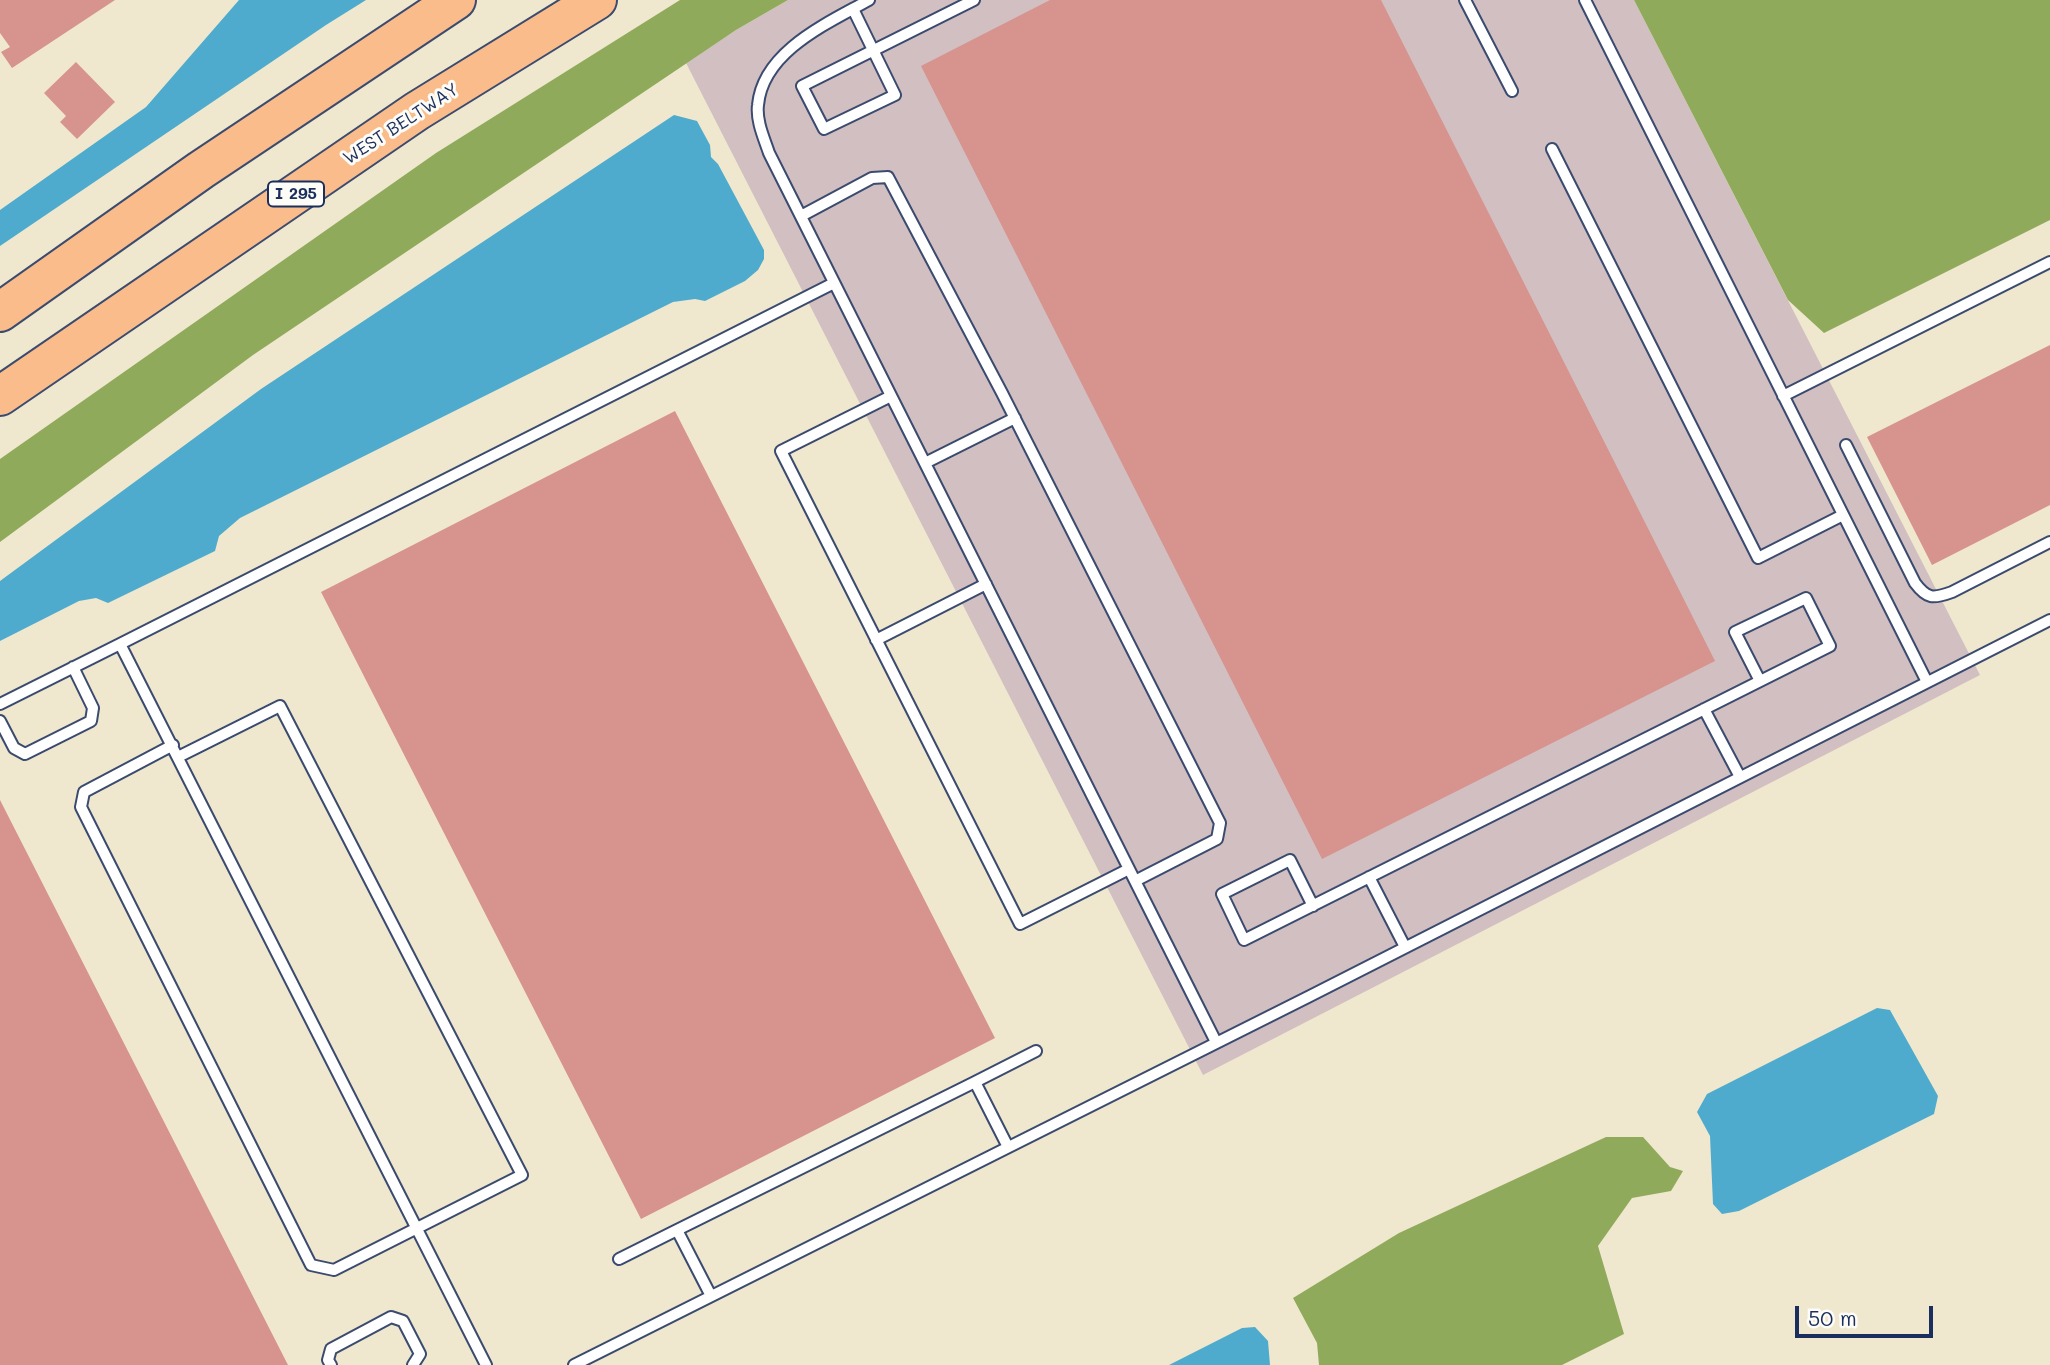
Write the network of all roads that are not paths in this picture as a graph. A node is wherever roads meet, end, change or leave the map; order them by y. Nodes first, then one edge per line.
1 (456, 0) edge
2 (597, 0) edge
3 (869, 0) edge
4 (974, 0) edge
5 (1465, 0) edge
6 (1585, 0) edge
7 (853, 9) junction
8 (874, 51) junction
9 (1512, 91) dead end
10 (1552, 149) dead end
11 (801, 216) junction
12 (2050, 262) edge
13 (834, 283) junction
14 (0, 312) edge
15 (0, 396) edge
16 (891, 396) junction
17 (1783, 396) junction
18 (1014, 418) junction
19 (1846, 445) dead end
20 (925, 463) junction
21 (1843, 515) junction
22 (2050, 542) edge
23 (986, 584) junction
24 (2050, 620) edge
25 (876, 640) junction
26 (120, 644) junction
27 (73, 667) junction
28 (1760, 681) junction
29 (1927, 682) junction
30 (0, 704) edge
31 (1704, 709) junction
32 (0, 721) edge
33 (173, 745) junction
34 (178, 757) junction
35 (1740, 777) junction
36 (1129, 869) junction
37 (1369, 877) junction
38 (1135, 881) junction
39 (1313, 905) junction
40 (1405, 947) junction
41 (1216, 1042) junction
42 (1036, 1051) dead end
43 (975, 1082) junction
44 (1008, 1147) junction
45 (417, 1229) junction
46 (677, 1230) junction
47 (619, 1259) dead end
48 (711, 1296) junction
49 (331, 1365) edge
50 (413, 1365) edge
51 (486, 1365) edge
52 (574, 1365) edge

1 - 14 highway
2 - 15 highway, WEST BELTWAY / I 295
3 - 7 lane
4 - 8 lane
5 - 9 lane
6 - 17 lane
7 - 8 lane
7 - 11 lane
8 - 8 lane
10 - 21 lane
11 - 13 lane
11 - 18 lane
12 - 17 lane
13 - 16 lane
13 - 26 lane
16 - 20 lane
16 - 25 lane
17 - 21 lane
18 - 20 lane
18 - 38 lane
19 - 22 lane
20 - 23 lane
21 - 29 lane
23 - 25 lane
23 - 36 lane
24 - 29 lane
25 - 36 lane
26 - 27 lane
26 - 33 lane
27 - 30 lane
27 - 32 lane
28 - 28 lane
28 - 31 lane
29 - 35 lane
31 - 35 lane
31 - 37 lane
33 - 34 lane
33 - 45 lane
34 - 45 lane
34 - 45 lane
35 - 40 lane
36 - 38 lane
37 - 39 lane
37 - 40 lane
38 - 41 lane
39 - 39 lane
40 - 41 lane
41 - 44 lane
42 - 43 lane
43 - 44 lane
43 - 46 lane
44 - 48 lane
45 - 51 lane
46 - 47 lane
46 - 48 lane
48 - 52 lane
49 - 50 lane

